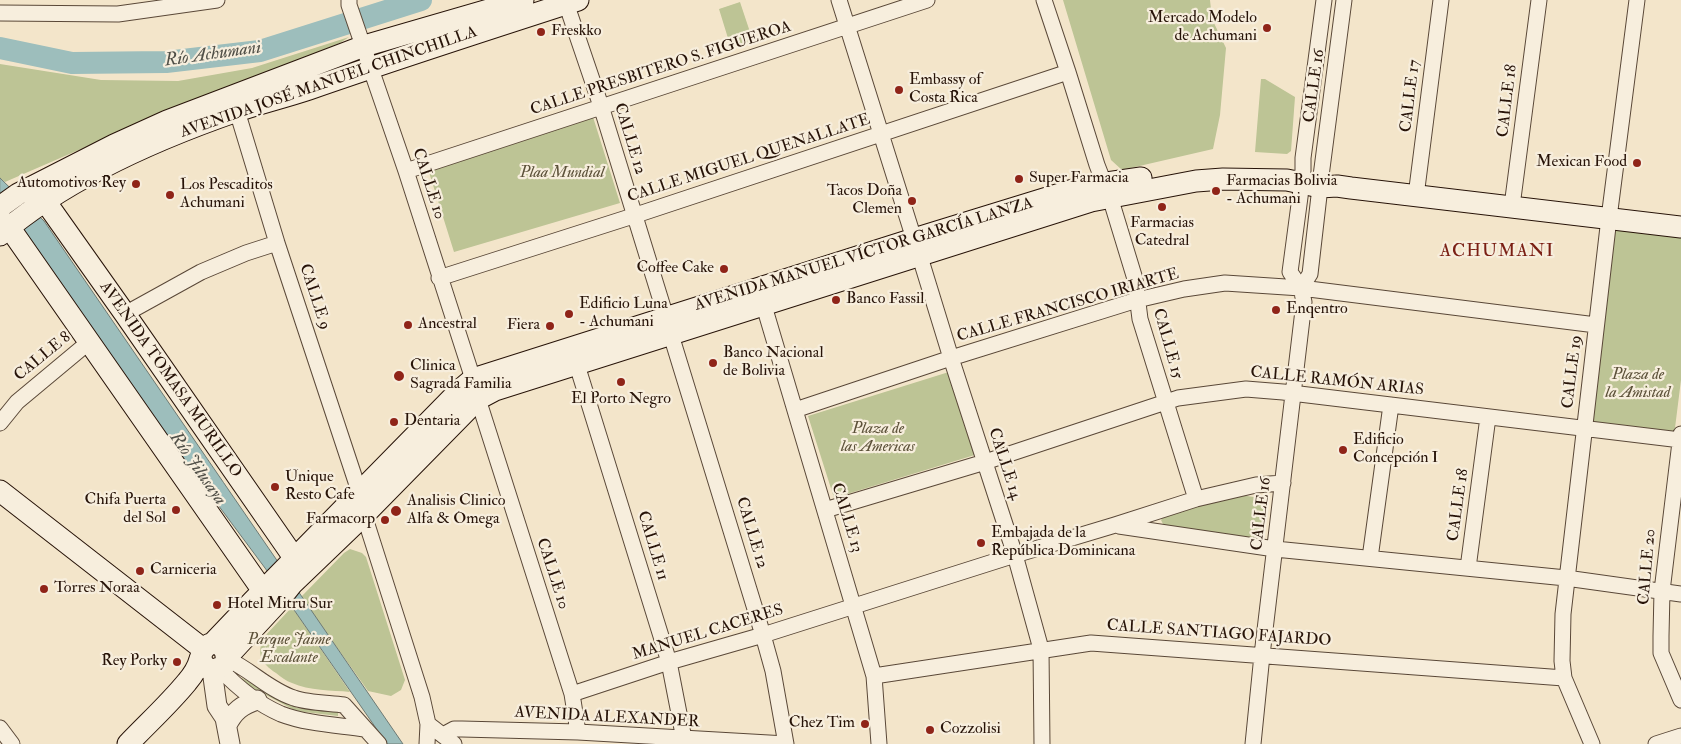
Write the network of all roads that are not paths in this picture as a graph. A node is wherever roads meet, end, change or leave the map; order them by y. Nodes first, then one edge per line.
1 (217, 0) edge
2 (523, 0) edge
3 (840, 0) edge
4 (927, 0) edge
5 (1044, 0) edge
6 (1324, 0) edge
7 (1344, 0) edge
8 (1441, 0) edge
9 (1539, 0) edge
10 (1637, 0) edge
11 (570, 1) edge
12 (349, 3) edge
13 (0, 13) edge
14 (848, 26) junction
15 (362, 42) junction
16 (371, 67) junction
17 (1068, 72) junction
18 (601, 106) junction
19 (237, 111) junction
20 (882, 134) junction
21 (406, 171) junction
22 (1316, 180) junction
23 (1107, 190) junction
24 (1416, 196) junction
25 (1512, 206) junction
26 (14, 213) edge
27 (634, 216) junction
28 (1609, 218) junction
29 (1681, 227) edge
30 (277, 243) junction
31 (917, 248) junction
32 (439, 278) junction
33 (1301, 288) junction
34 (762, 297) junction
35 (1137, 300) junction
36 (125, 314) junction
37 (1596, 325) junction
38 (668, 326) junction
39 (89, 342) junction
40 (575, 356) junction
41 (951, 358) junction
42 (476, 389) junction
43 (1293, 393) junction
44 (1166, 402) junction
45 (1391, 405) junction
46 (795, 410) junction
47 (1488, 417) junction
48 (0, 423) edge
49 (1584, 429) junction
50 (1681, 438) edge
51 (985, 462) junction
52 (1283, 484) junction
53 (0, 491) edge
54 (360, 494) junction
55 (1196, 499) junction
56 (826, 510) junction
57 (364, 515) junction
58 (1115, 526) junction
59 (1275, 549) junction
60 (1015, 555) junction
61 (1370, 558) junction
62 (1468, 568) junction
63 (1566, 578) junction
64 (284, 582) junction
65 (1662, 591) junction
66 (1681, 594) edge
67 (854, 606) junction
68 (763, 634) junction
69 (1041, 649) junction
70 (1262, 655) junction
71 (214, 660) junction
72 (669, 662) junction
73 (874, 676) junction
74 (1564, 678) junction
75 (572, 694) junction
76 (257, 700) junction
77 (1681, 700) edge
78 (226, 722) junction
79 (428, 724) junction
80 (0, 728) edge
81 (365, 728) junction
82 (578, 732) junction
83 (1681, 736) edge
84 (684, 739) junction
85 (448, 740) edge
86 (12, 744) edge
87 (128, 744) edge
88 (230, 744) edge
89 (378, 744) edge
90 (427, 744) edge
91 (786, 744) edge
92 (879, 744) edge
93 (1042, 744) edge
94 (1253, 744) edge
95 (1592, 744) edge
96 (1656, 744) edge

1 - 13 street
2 - 15 main road, AVENIDA JOSÉ MANUEL CHINCHILLA
3 - 14 street, CALLE 14
4 - 14 street, CALLE PRESBITERO S. FIGUEROA
5 - 17 street, CALLE 15
6 - 22 street, CALLE 16
7 - 22 street, CALLE 16
8 - 24 street, CALLE 17
9 - 25 street, CALLE 18
10 - 28 street, CALLE 19
11 - 16 main road, AVENIDA JOSÉ MANUEL CHINCHILLA
11 - 18 street, CALLE 12
12 - 15 street, CALLE 10
14 - 18 street, CALLE PRESBITERO S. FIGUEROA
14 - 20 street, CALLE 14
15 - 16 street, CALLE 10
15 - 26 main road, AVENIDA JOSÉ MANUEL CHINCHILLA
16 - 19 main road, AVENIDA JOSÉ MANUEL CHINCHILLA
16 - 21 street, CALLE 10
17 - 20 street, CALLE MIGUEL QUENALLATE
17 - 23 street, CALLE 15
18 - 21 street, CALLE PRESBITERO S. FIGUEROA
18 - 27 street, CALLE 12
19 - 26 main road, AVENIDA JOSÉ MANUEL CHINCHILLA
19 - 30 street, CALLE 9
20 - 27 street, CALLE MIGUEL QUENALLATE
20 - 31 street, CALLE 14
21 - 32 street, CALLE 10
22 - 23 main road, AVENIDA MANUEL VÍCTOR GARCÍA LANZA
22 - 24 main road, AVENIDA MANUEL VÍCTOR GARCÍA LANZA
22 - 33 street, CALLE 16
23 - 31 main road, AVENIDA MANUEL VÍCTOR GARCÍA LANZA
23 - 35 street, CALLE 15
24 - 25 main road, AVENIDA MANUEL VÍCTOR GARCÍA LANZA
25 - 28 main road, AVENIDA MANUEL VÍCTOR GARCÍA LANZA
26 - 36 main road, AVENIDA TOMASA MURILLO
26 - 39 main road
27 - 32 street, CALLE MIGUEL QUENALLATE
27 - 38 street, CALLE 12
28 - 29 main road, AVENIDA MANUEL VÍCTOR GARCÍA LANZA
28 - 37 street, CALLE 19
30 - 36 street
30 - 54 street, CALLE 9
31 - 34 main road, AVENIDA MANUEL VÍCTOR GARCÍA LANZA
31 - 41 street, CALLE 14
32 - 42 street, CALLE 10
33 - 35 street, CALLE FRANCISCO IRIARTE
33 - 37 street, CALLE FRANCISCO IRIARTE
33 - 43 street, CALLE 16
34 - 38 main road, AVENIDA MANUEL VÍCTOR GARCÍA LANZA
34 - 46 street, CALLE 13
35 - 41 street, CALLE FRANCISCO IRIARTE
35 - 44 street, CALLE 15
36 - 64 main road, AVENIDA TOMASA MURILLO
37 - 49 street, CALLE 19
38 - 40 main road, AVENIDA MANUEL VÍCTOR GARCÍA LANZA
38 - 68 street, CALLE 12
39 - 48 street, CALLE 8
39 - 64 main road
40 - 42 main road, AVENIDA MANUEL VÍCTOR GARCÍA LANZA
40 - 72 street, CALLE 11
41 - 46 street, CALLE FRANCISCO IRIARTE
41 - 51 street, CALLE 14
42 - 54 main road, AVENIDA MANUEL VÍCTOR GARCÍA LANZA
42 - 57 main road, AVENIDA MANUEL VÍCTOR GARCÍA LANZA
42 - 75 street, CALLE 10
43 - 44 street, CALLE RAMÓN ARIAS
43 - 45 street, CALLE RAMÓN ARIAS
43 - 52 street, CALLE 16
44 - 51 street, CALLE RAMÓN ARIAS
44 - 55 street, CALLE 15
45 - 47 street, CALLE RAMÓN ARIAS
45 - 61 street
46 - 56 street, CALLE 13
47 - 49 street, CALLE RAMÓN ARIAS
47 - 62 street, CALLE 18
49 - 50 street, CALLE RAMÓN ARIAS
49 - 63 street, CALLE 19
50 - 65 street, CALLE 20
51 - 56 street, CALLE RAMÓN ARIAS
51 - 60 street, CALLE 14
52 - 55 street, MANUEL CACERES
52 - 59 street, CALLE 16
53 - 71 main road
54 - 57 main road
54 - 64 main road, AVENIDA MANUEL VÍCTOR GARCÍA LANZA
55 - 58 street, MANUEL CACERES
56 - 67 street, CALLE 13
57 - 64 main road, AVENIDA MANUEL VÍCTOR GARCÍA LANZA
57 - 79 street
58 - 59 street
58 - 60 street, MANUEL CACERES
59 - 61 street
59 - 70 street, CALLE 16
60 - 67 street, MANUEL CACERES
60 - 69 street, CALLE 14
61 - 62 street
62 - 63 street
63 - 65 street
63 - 74 street, CALLE 19
64 - 71 main road, AVENIDA MANUEL VÍCTOR GARCÍA LANZA
65 - 66 street
65 - 77 street, CALLE 20
67 - 68 street, MANUEL CACERES
67 - 73 street, CALLE 13
68 - 72 street, MANUEL CACERES
68 - 91 street, CALLE 12
69 - 70 street, CALLE SANTIAGO FAJARDO
69 - 73 street, CALLE SANTIAGO FAJARDO
69 - 93 street, CALLE 14
70 - 74 street, CALLE SANTIAGO FAJARDO
70 - 94 street, CALLE 16
71 - 76 street
71 - 78 street
71 - 81 street
71 - 87 main road, AVENIDA MANUEL VÍCTOR GARCÍA LANZA
72 - 75 street, MANUEL CACERES
72 - 84 street, CALLE 11
73 - 92 street, CALLE 13
74 - 95 street, CALLE 19
75 - 82 street, CALLE 10
76 - 78 street
76 - 81 street
78 - 88 street
79 - 85 street
79 - 90 street
80 - 86 street
81 - 89 street
82 - 84 street, AVENIDA ALEXANDER
82 - 85 street, AVENIDA ALEXANDER
83 - 96 street
84 - 91 street, AVENIDA ALEXANDER

